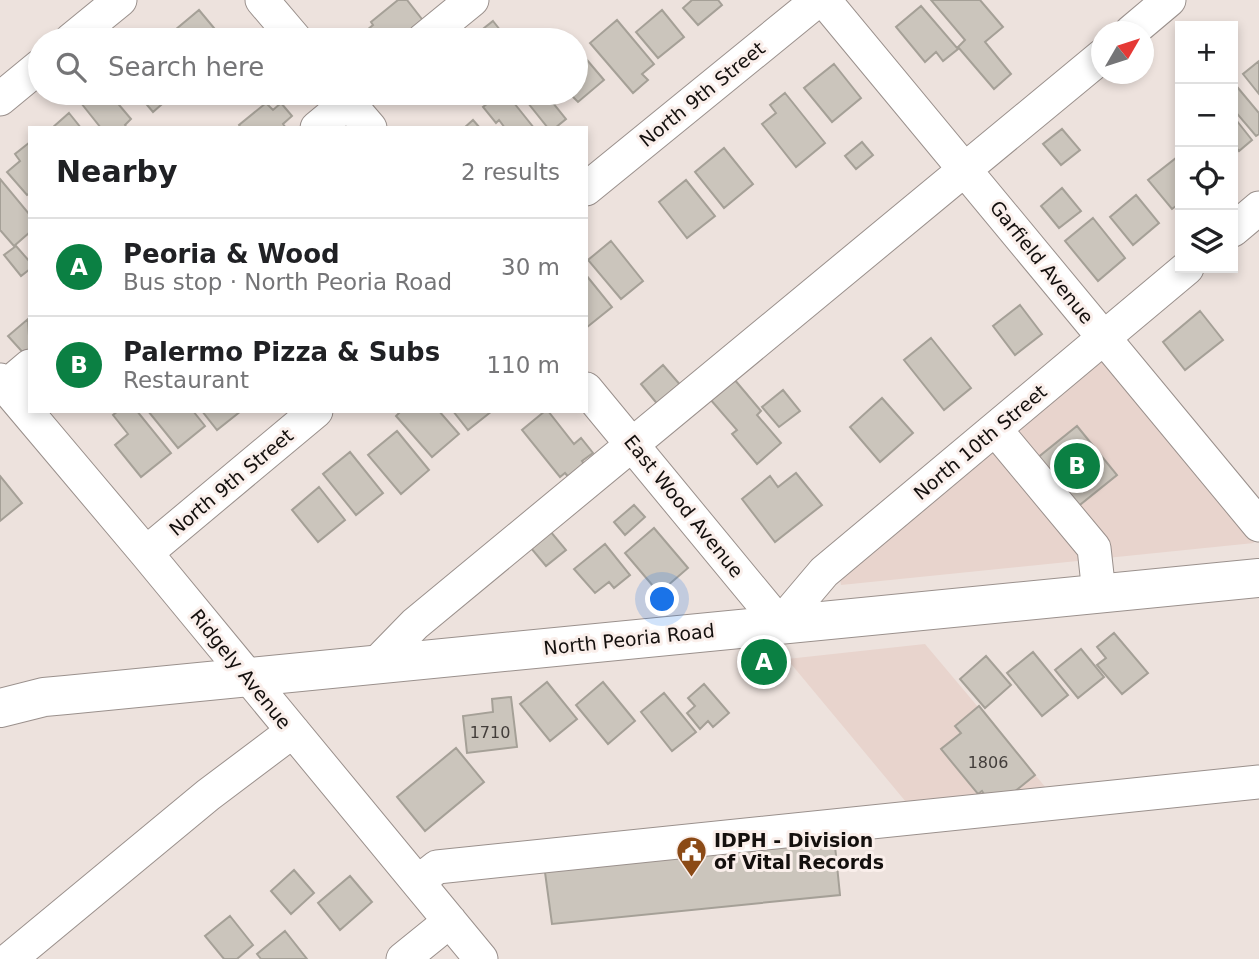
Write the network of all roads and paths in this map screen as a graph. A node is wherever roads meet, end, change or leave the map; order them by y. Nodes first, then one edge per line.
1 (120, 0) edge
2 (262, 0) edge
3 (472, 0) edge
4 (818, 0) edge
5 (824, 0) edge
6 (1170, 0) edge
7 (1144, 21) edge
8 (86, 28) edge
9 (286, 28) edge
10 (438, 28) edge
11 (1091, 64) edge
12 (28, 76) edge
13 (0, 99) edge
14 (340, 105) edge
15 (355, 105) edge
16 (319, 126) edge
17 (369, 126) edge
18 (965, 168) junction
19 (588, 187) edge
20 (1259, 208) edge
21 (1238, 226) edge
22 (1181, 273) edge
23 (1104, 337) junction
24 (12, 378) edge
25 (588, 391) edge
26 (28, 399) edge
27 (39, 413) edge
28 (314, 413) edge
29 (995, 429) junction
30 (633, 444) junction
31 (1259, 524) edge
32 (146, 552) junction
33 (1259, 578) edge
34 (1100, 593) junction
35 (780, 624) junction
36 (377, 663) junction
37 (247, 676) junction
38 (0, 708) edge
39 (293, 731) junction
40 (1259, 782) edge
41 (418, 882) junction
42 (450, 921) junction
43 (10, 959) edge
44 (403, 959) edge
45 (481, 959) edge

1 - 8 street
2 - 9 street
3 - 10 street
4 - 19 street, North 9th Street
5 - 18 street, Garfield Avenue
6 - 7 street
11 - 18 street
12 - 13 street
14 - 16 street
15 - 17 street
18 - 23 street, Garfield Avenue
18 - 30 street
20 - 21 street
22 - 23 street, North 10th Street
23 - 29 street, North 10th Street
23 - 31 street, Garfield Avenue
24 - 26 street, Ridgely Avenue
25 - 30 street, East Wood Avenue
27 - 32 street, Ridgely Avenue
28 - 32 street, North 9th Street
29 - 34 street
29 - 35 street, North 10th Street
30 - 35 street, East Wood Avenue
30 - 36 street
32 - 37 street, Ridgely Avenue
33 - 34 main road, North Peoria Road
34 - 35 main road, North Peoria Road
35 - 36 main road, North Peoria Road
36 - 37 main road, North Peoria Road
37 - 38 main road, North Peoria Road
37 - 39 street, Ridgely Avenue
39 - 41 street, Ridgely Avenue
39 - 43 street
40 - 41 street
41 - 42 street, Ridgely Avenue
42 - 44 street
42 - 45 street, Ridgely Avenue

